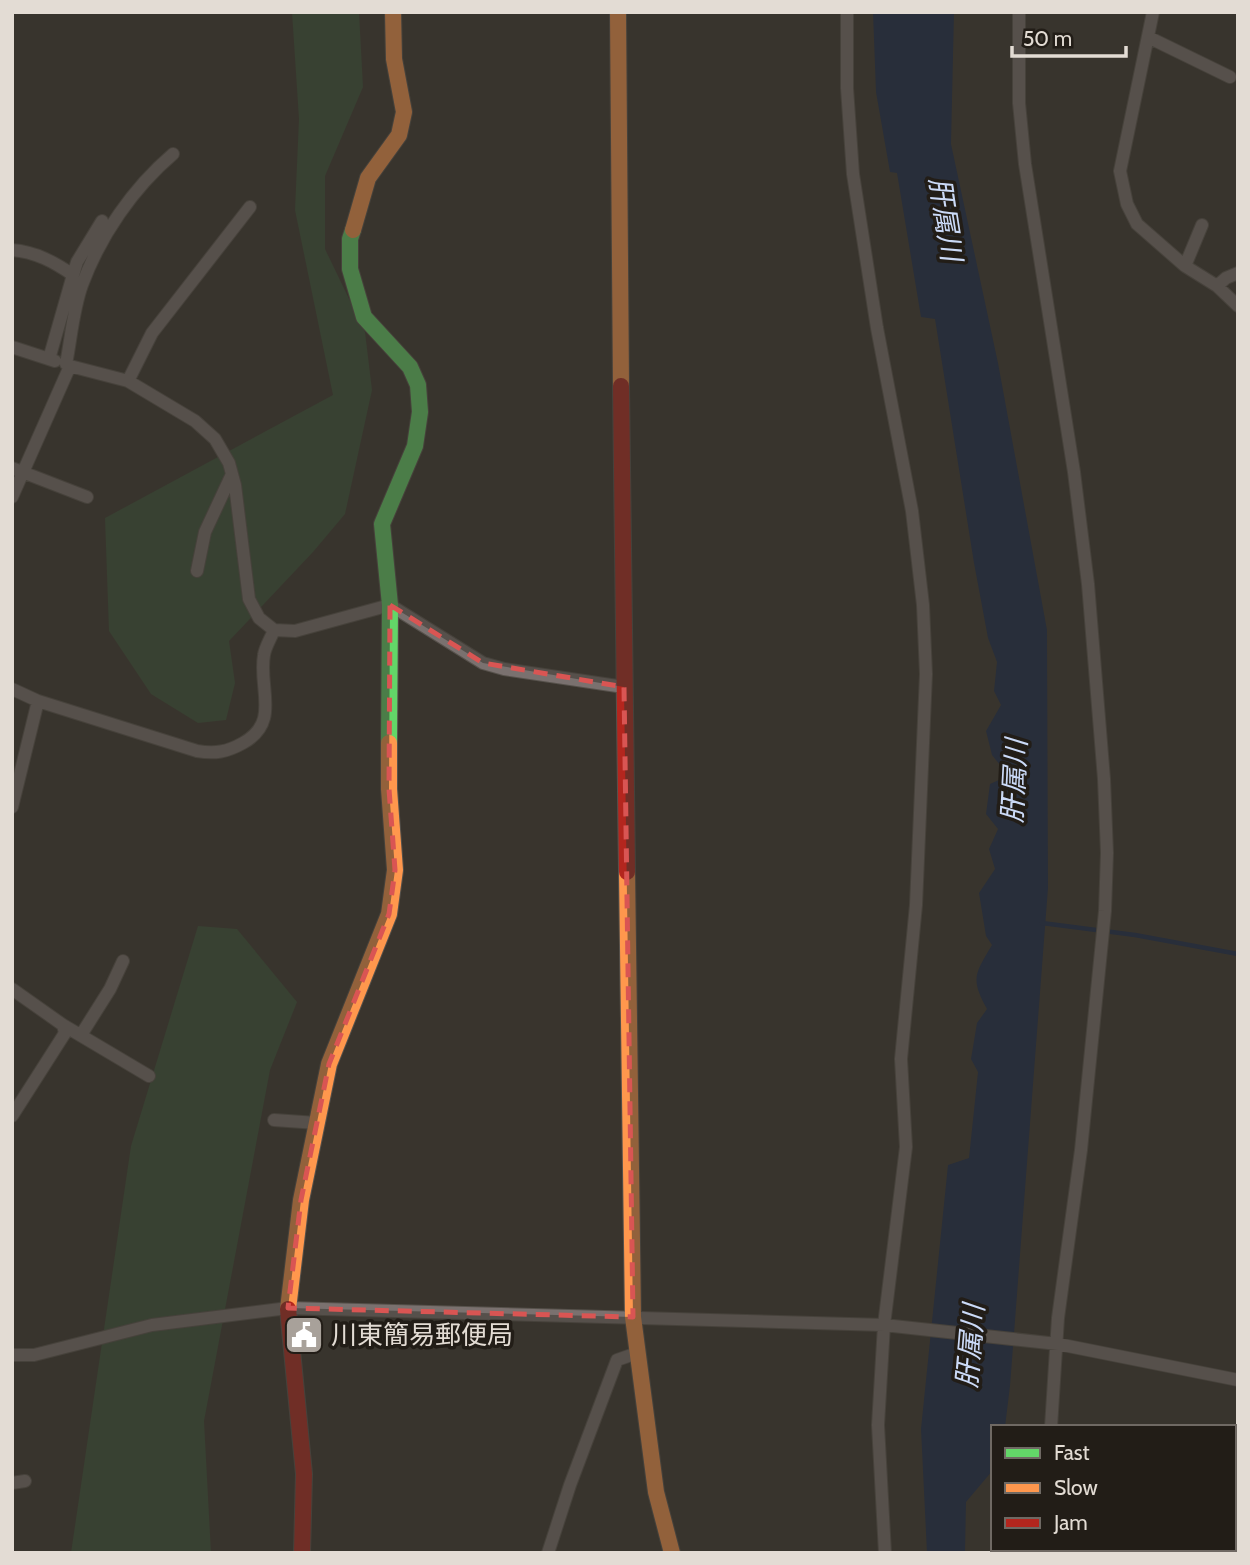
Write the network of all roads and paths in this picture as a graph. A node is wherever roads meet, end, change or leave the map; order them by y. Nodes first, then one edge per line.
1 (393, 12) edge
2 (618, 12) edge
3 (847, 12) edge
4 (1019, 12) edge
5 (1153, 12) edge
6 (1147, 37) junction
7 (1230, 77) dead end
8 (173, 154) dead end
9 (250, 207) dead end
10 (102, 221) dead end
11 (1202, 225) dead end
12 (12, 250) edge
13 (1185, 266) junction
14 (1238, 272) edge
15 (73, 275) junction
16 (1217, 286) junction
17 (1238, 306) edge
18 (12, 347) edge
19 (49, 359) junction
20 (68, 365) junction
21 (128, 382) junction
22 (18, 470) edge
23 (232, 474) junction
24 (12, 497) edge
25 (87, 497) dead end
26 (197, 571) dead end
27 (390, 605) junction
28 (274, 630) junction
29 (624, 687) junction
30 (12, 689) edge
31 (38, 701) junction
32 (12, 807) edge
33 (123, 961) dead end
34 (12, 989) edge
35 (64, 1025) junction
36 (81, 1035) junction
37 (149, 1076) dead end
38 (12, 1116) edge
39 (274, 1120) dead end
40 (317, 1123) junction
41 (288, 1308) junction
42 (633, 1317) junction
43 (884, 1325) junction
44 (1054, 1344) junction
45 (637, 1353) junction
46 (12, 1355) edge
47 (1238, 1380) edge
48 (1051, 1425) edge
49 (302, 1553) edge
50 (548, 1553) edge
51 (671, 1553) edge
52 (885, 1553) edge

1 - 27 street
2 - 29 street
3 - 43 street
4 - 44 street
5 - 6 street
6 - 7 street
6 - 13 street
8 - 20 street
9 - 21 street
10 - 15 street
11 - 13 street
12 - 15 street
13 - 16 street
14 - 16 street
15 - 19 street
16 - 17 street
18 - 19 street
19 - 20 street
20 - 21 street
20 - 22 street
21 - 23 street
22 - 24 street
22 - 25 street
23 - 26 street
23 - 28 street
27 - 28 street
27 - 29 street
27 - 40 street
28 - 31 street
29 - 42 street
30 - 31 street
31 - 32 street
33 - 36 street
34 - 35 street
35 - 36 street
35 - 38 street
36 - 37 street
39 - 40 street
40 - 41 street
41 - 42 street
41 - 46 street
41 - 49 street
42 - 43 street
42 - 45 street
43 - 44 street
43 - 52 street
44 - 47 street
44 - 48 street
45 - 50 street
45 - 51 street

